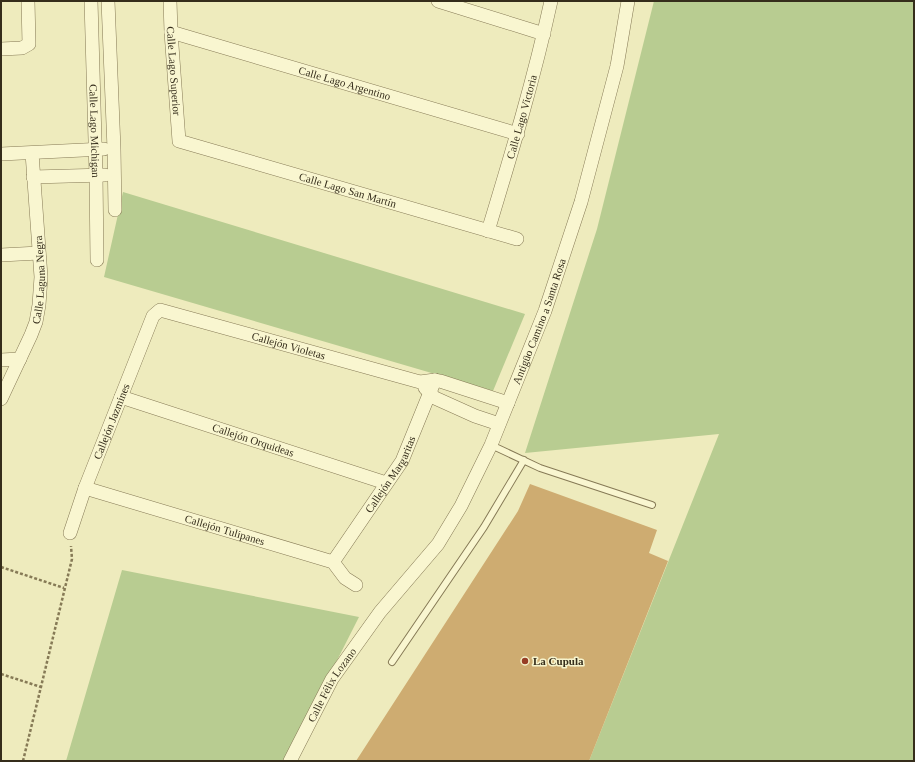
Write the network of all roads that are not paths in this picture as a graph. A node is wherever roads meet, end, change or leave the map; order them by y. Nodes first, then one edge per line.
1 (28, 1) edge
2 (91, 1) edge
3 (108, 1) edge
4 (170, 1) edge
5 (551, 1) edge
6 (628, 1) edge
7 (444, 2) edge
8 (171, 32) junction
9 (544, 34) junction
10 (1, 49) edge
11 (518, 134) junction
12 (179, 141) joint
13 (96, 149) junction
14 (114, 149) junction
15 (32, 153) junction
16 (1, 154) edge
17 (115, 174) junction
18 (96, 175) junction
19 (33, 177) junction
20 (115, 210) dead end
21 (488, 231) junction
22 (517, 239) dead end
23 (39, 253) junction
24 (1, 255) edge
25 (97, 260) dead end
26 (157, 311) joint
27 (20, 359) junction
28 (1, 360) edge
29 (435, 380) junction
30 (420, 382) junction
31 (429, 393) junction
32 (121, 397) junction
33 (1, 399) edge
34 (508, 403) junction
35 (499, 424) junction
36 (491, 445) junction
37 (524, 460) junction
38 (386, 483) junction
39 (85, 488) junction
40 (652, 505) dead end
41 (70, 533) road end
42 (333, 562) junction
43 (356, 585) dead end
44 (380, 612) joint
45 (392, 662) dead end
46 (290, 761) edge

1 - 10 street
2 - 13 street, Calle Lago Michigan
3 - 14 street, Calle Lago Michigan
4 - 8 street, Calle Lago Superior
5 - 9 street, Calle Lago Victoria
6 - 34 street, Antigüo Camino a Santa Rosa
7 - 9 street
8 - 11 street, Calle Lago Argentino
8 - 12 street, Calle Lago Superior
9 - 11 street, Calle Lago Victoria
11 - 21 street, Calle Lago Victoria
12 - 21 street, Calle Lago San Martín
13 - 14 street
13 - 15 street
13 - 18 street, Calle Lago Michigan
14 - 17 street, Calle Lago Michigan
15 - 16 street
15 - 19 street, Calle Laguna Negra
17 - 18 street
17 - 20 street, Calle Lago Michigan
18 - 19 street
18 - 25 street, Calle Lago Michigan
19 - 23 street, Calle Laguna Negra
21 - 22 street, Calle Lago San Martín
23 - 24 street
23 - 27 street, Calle Laguna Negra
26 - 30 street, Callejón Violetas
26 - 32 street, Callejón Jazmines
27 - 28 street
27 - 33 street, Calle Laguna Negra
29 - 30 street, Callejón Violetas
29 - 31 street, Callejón Margaritas
29 - 34 street, Callejón Violetas
30 - 31 street
31 - 35 street
31 - 38 street, Callejón Margaritas
32 - 38 street, Callejón Orquideas
32 - 39 street, Callejón Jazmines
34 - 35 street, Antigüo Camino a Santa Rosa
35 - 36 street, Antigüo Camino a Santa Rosa
36 - 37 lane
36 - 44 street, Antigüo Camino a Santa Rosa
37 - 40 lane
37 - 45 lane
38 - 42 street, Callejón Margaritas
39 - 41 street, Callejón Jazmines
39 - 42 street, Callejón Tulipanes
42 - 43 street
44 - 46 street, Calle Félix Lozano

